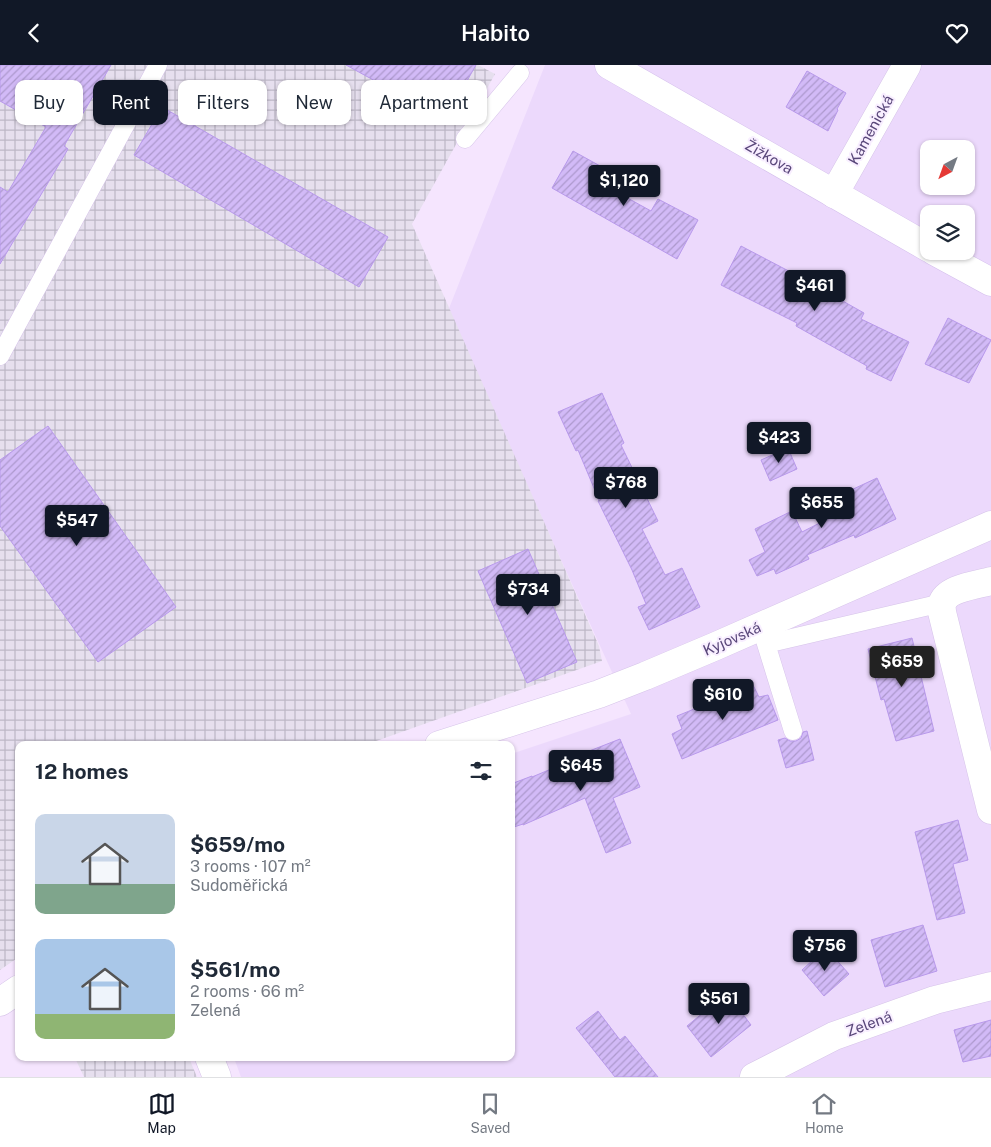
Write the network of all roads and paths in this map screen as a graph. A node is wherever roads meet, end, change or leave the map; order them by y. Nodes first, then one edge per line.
1 (158, 65) edge
2 (609, 65) edge
3 (907, 65) edge
4 (517, 68) edge
5 (465, 139) dead end
6 (834, 194) junction
7 (920, 243) edge
8 (951, 260) edge
9 (991, 281) edge
10 (0, 356) edge
11 (991, 525) edge
12 (991, 581) edge
13 (942, 603) junction
14 (764, 635) junction
15 (793, 731) dead end
16 (452, 741) edge
17 (991, 809) edge
18 (991, 986) edge
19 (15, 992) edge
20 (0, 1002) edge
21 (211, 1061) edge
22 (217, 1077) edge
23 (754, 1077) edge

1 - 10 lane
2 - 6 street, Žižkova
3 - 6 street, Kamenická
4 - 5 lane
6 - 7 street, Žižkova
8 - 9 street
11 - 14 street, Kyjovská
12 - 13 street
13 - 14 lane
13 - 17 street
14 - 15 lane
14 - 16 street, Kyjovská
18 - 23 street, Zelená
19 - 20 street
21 - 22 street

